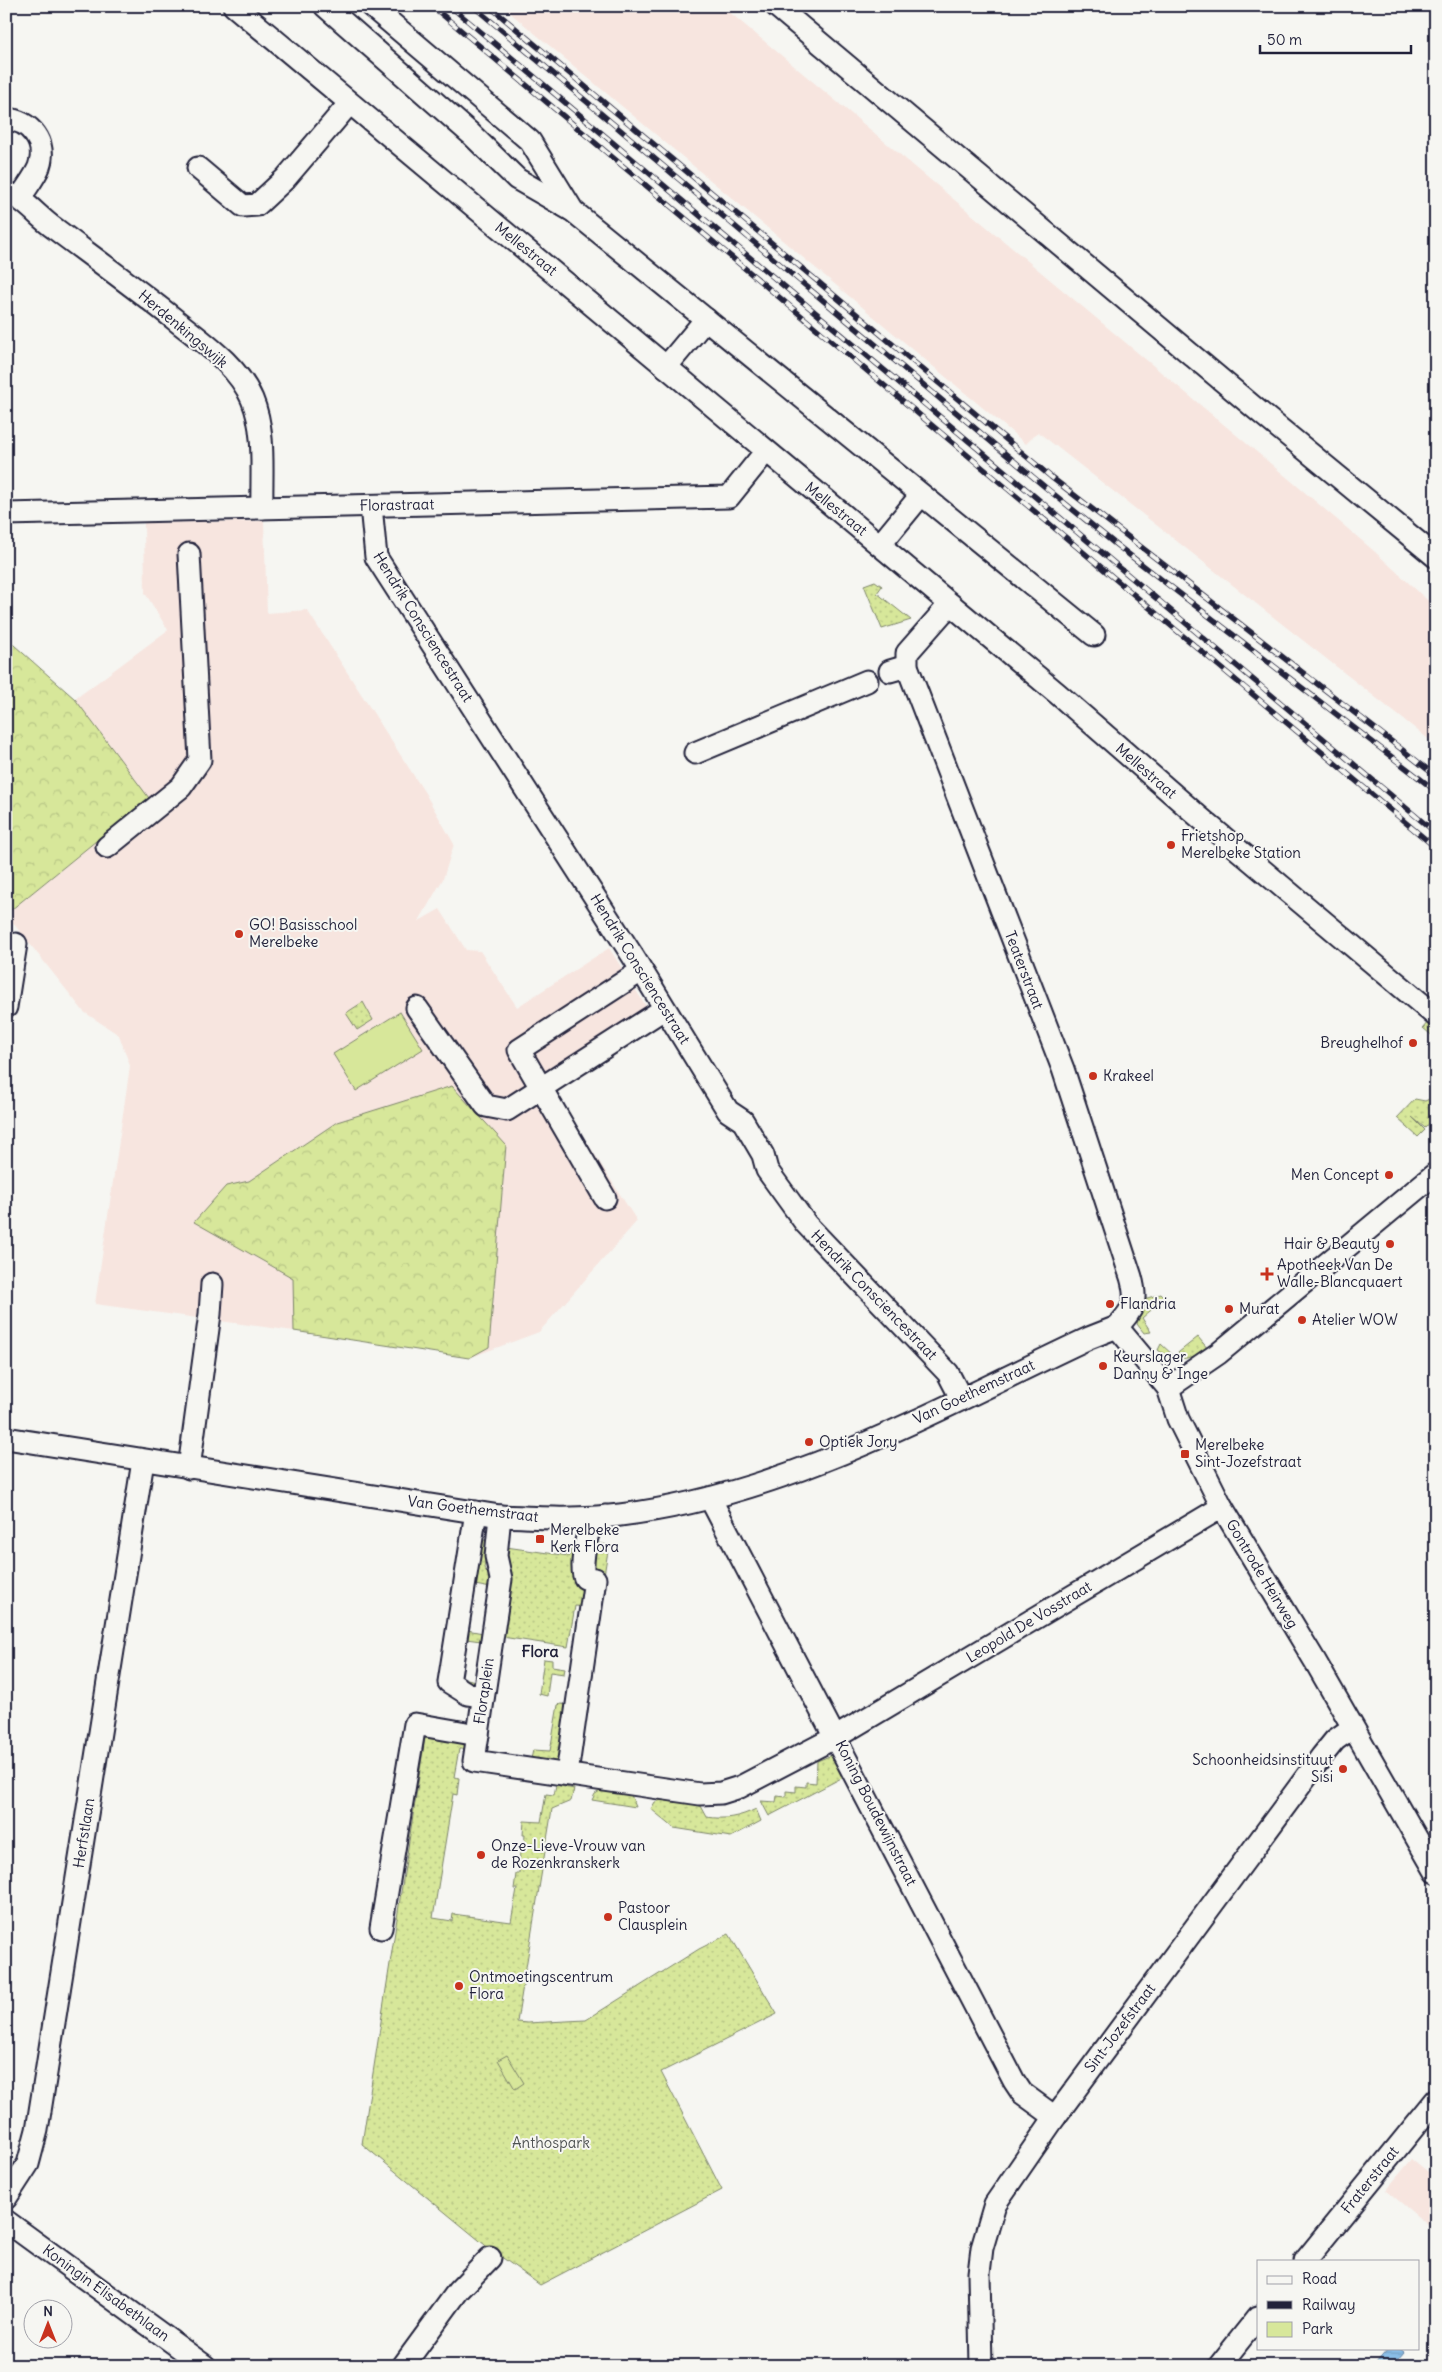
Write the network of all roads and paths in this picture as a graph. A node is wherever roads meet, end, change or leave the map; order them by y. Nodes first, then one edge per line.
1 (234, 6) edge
2 (325, 6) edge
3 (371, 6) edge
4 (776, 6) edge
5 (349, 104) junction
6 (6, 119) edge
7 (198, 168) dead end
8 (13, 195) edge
9 (573, 211) junction
10 (706, 319) junction
11 (666, 367) junction
12 (766, 451) junction
13 (921, 494) junction
14 (371, 506) junction
15 (262, 508) junction
16 (6, 514) edge
17 (880, 545) junction
18 (189, 554) dead end
19 (1436, 557) edge
20 (950, 604) junction
21 (1094, 635) dead end
22 (867, 681) dead end
23 (695, 753) dead end
24 (107, 847) dead end
25 (16, 944) dead end
26 (641, 971) junction
27 (6, 1007) edge
28 (417, 1008) dead end
29 (664, 1009) junction
30 (1436, 1016) edge
31 (542, 1086) junction
32 (1436, 1173) edge
33 (604, 1198) dead end
34 (212, 1284) dead end
35 (1117, 1327) junction
36 (1168, 1388) junction
37 (961, 1398) junction
38 (6, 1438) edge
39 (143, 1461) junction
40 (189, 1468) junction
41 (710, 1498) junction
42 (1222, 1507) junction
43 (476, 1512) junction
44 (500, 1516) junction
45 (604, 1516) junction
46 (484, 1696) junction
47 (1352, 1728) junction
48 (478, 1735) junction
49 (836, 1737) junction
50 (574, 1775) junction
51 (1436, 1872) edge
52 (381, 1928) dead end
53 (1436, 2100) edge
54 (1055, 2117) junction
55 (6, 2198) edge
56 (6, 2221) edge
57 (490, 2258) dead end
58 (1306, 2260) edge
59 (1257, 2318) edge
60 (205, 2366) edge
61 (403, 2366) edge
62 (980, 2366) edge
63 (1219, 2366) edge

1 - 5 street, Mellestraat
2 - 9 street
3 - 9 street
4 - 19 street
5 - 7 street
5 - 11 street, Mellestraat
6 - 8 street, Herdenkingswijk
8 - 15 street, Herdenkingswijk
9 - 10 street
10 - 11 street
10 - 13 street
11 - 12 street, Mellestraat
12 - 14 street, Florastraat
12 - 17 street, Mellestraat
13 - 17 street
13 - 21 street
14 - 15 street, Florastraat
14 - 26 street, Hendrik Consciencestraat
15 - 16 street, Florastraat
17 - 20 street, Mellestraat
18 - 24 street
20 - 30 street, Mellestraat
20 - 35 street, Teaterstraat
22 - 23 street
25 - 27 street
26 - 29 street, Hendrik Consciencestraat
26 - 31 street
28 - 31 street
29 - 31 street
29 - 37 street, Hendrik Consciencestraat
31 - 33 street
32 - 36 street
34 - 40 street
35 - 36 street, Gontrode Heirweg
35 - 37 street, Van Goethemstraat
36 - 42 street, Gontrode Heirweg
37 - 41 street, Van Goethemstraat
38 - 39 street, Van Goethemstraat
39 - 40 street, Van Goethemstraat
39 - 55 street, Herfstlaan
40 - 43 street, Van Goethemstraat
41 - 45 street, Van Goethemstraat
41 - 49 street, Koning Boudewijnstraat
42 - 47 street, Gontrode Heirweg
42 - 49 street, Leopold De Vosstraat
43 - 44 street, Van Goethemstraat
43 - 46 street
44 - 45 street, Van Goethemstraat
44 - 46 street, Floraplein
45 - 50 street
46 - 48 street, Floraplein
47 - 51 street, Gontrode Heirweg
47 - 54 street, Sint-Jozefstraat
48 - 50 street, Floraplein
48 - 52 street
49 - 50 street
49 - 54 street, Koning Boudewijnstraat
53 - 58 street, Fraterstraat
54 - 62 street, Sint-Jozefstraat
56 - 60 street, Koningin Elisabethlaan
57 - 61 street
59 - 63 street

